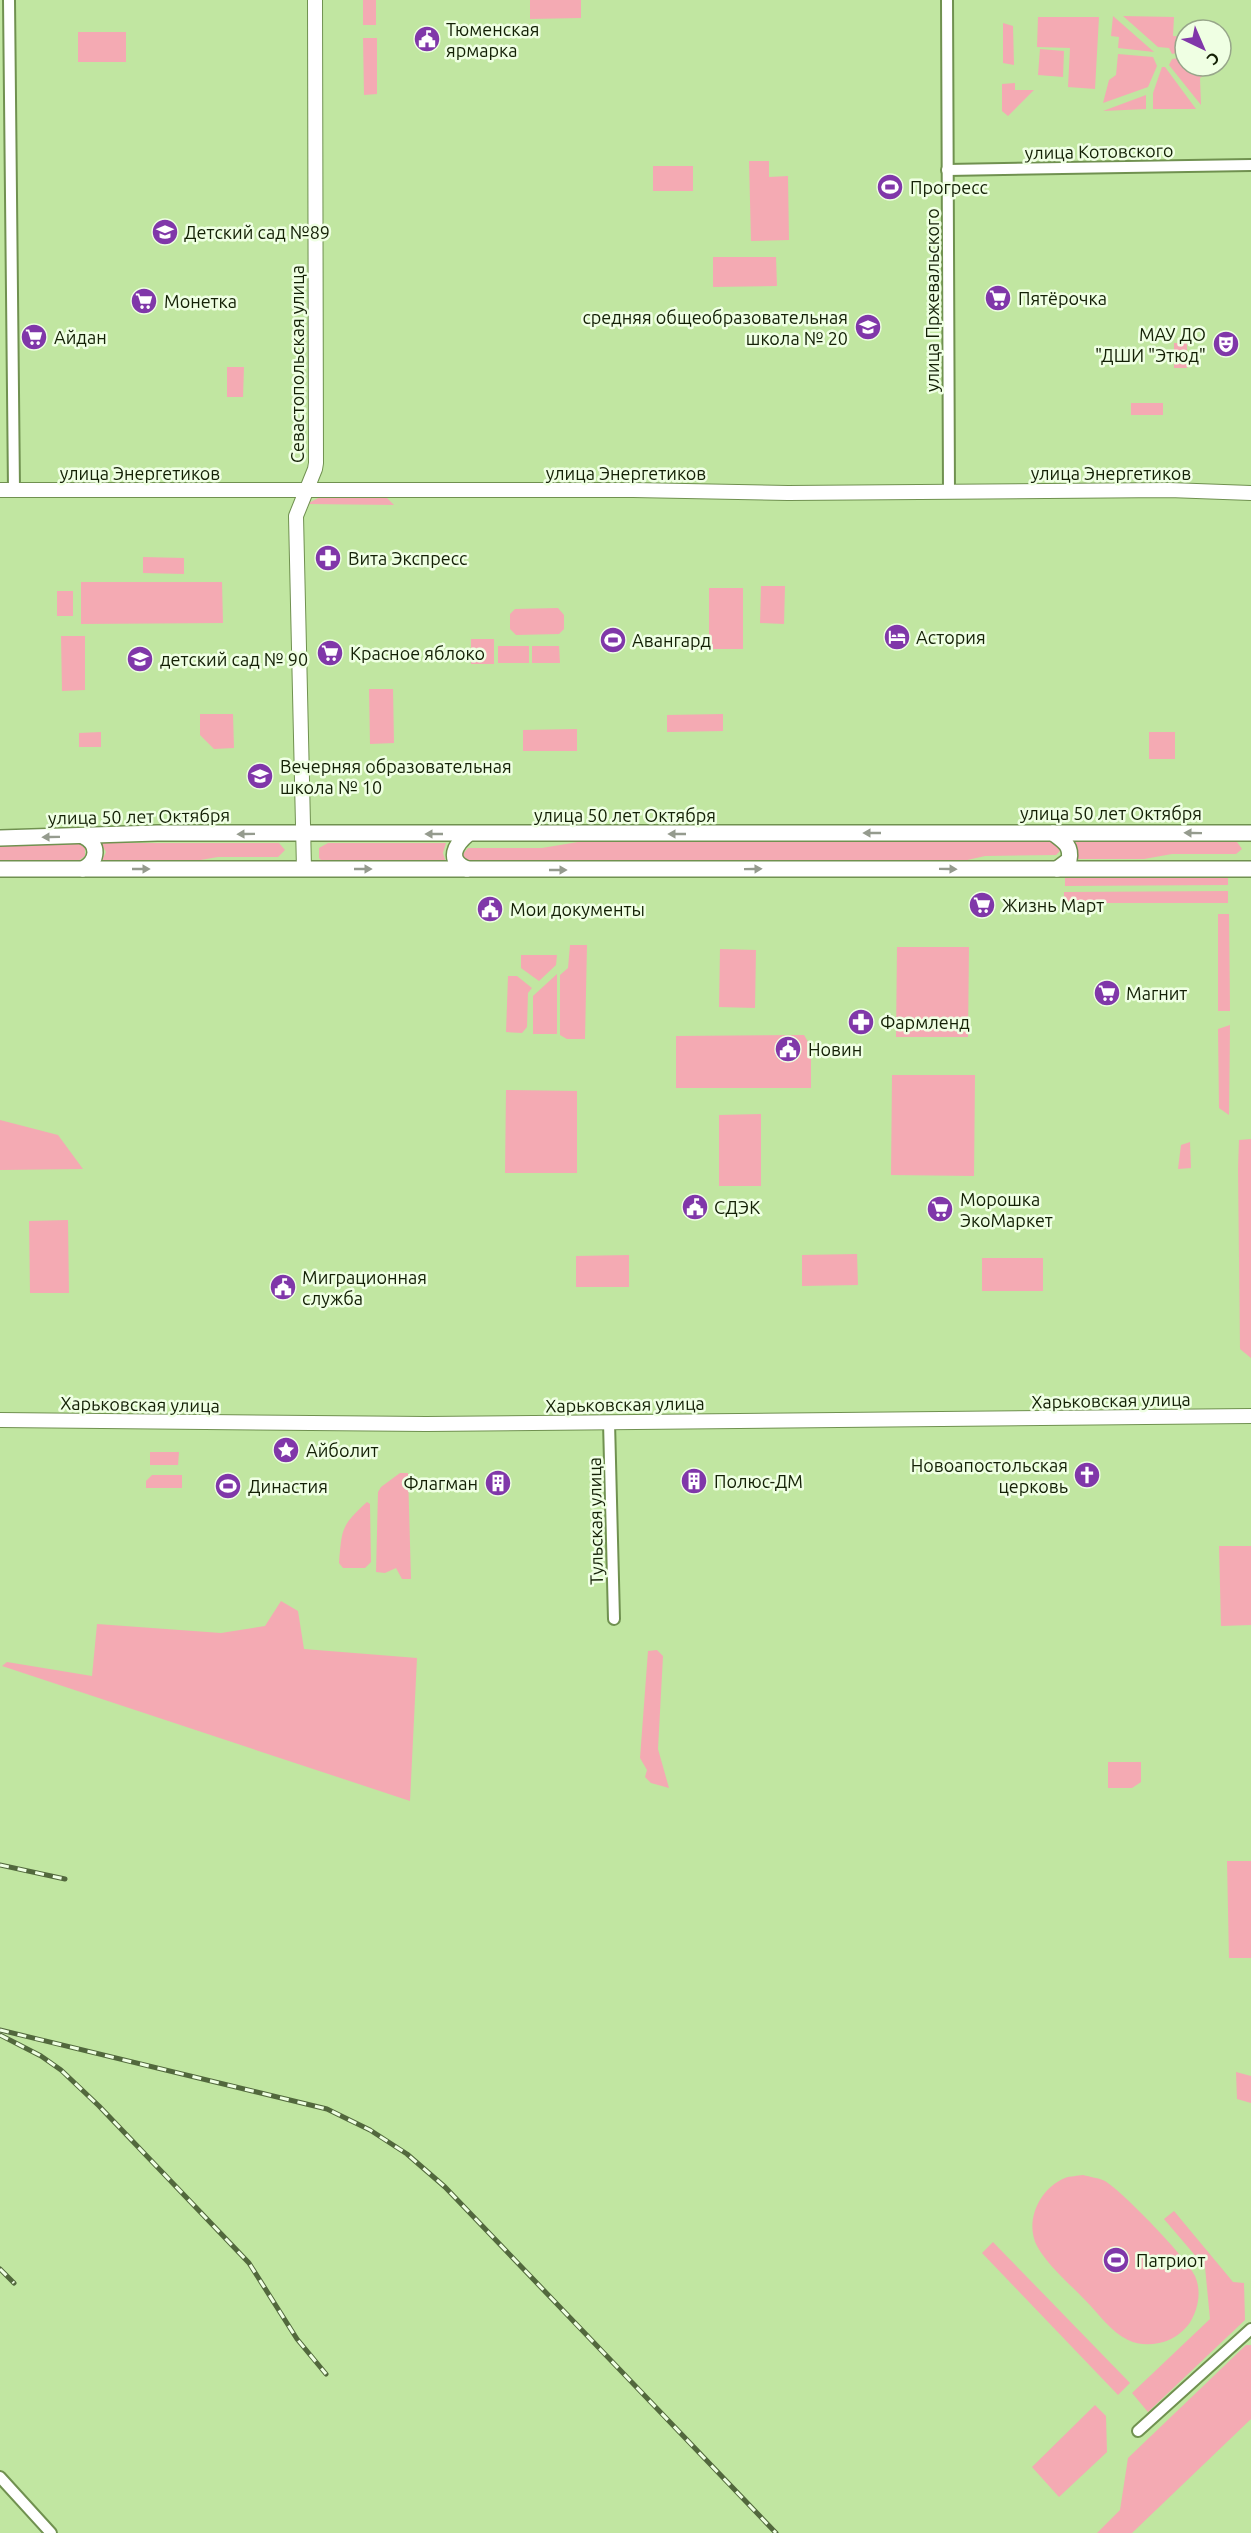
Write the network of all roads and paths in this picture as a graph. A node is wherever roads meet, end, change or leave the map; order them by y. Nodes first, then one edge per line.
1 (9, 0) edge
2 (315, 0) edge
3 (947, 0) edge
4 (1251, 165) edge
5 (947, 170) junction
6 (7, 490) edge
7 (305, 491) junction
8 (949, 492) junction
9 (1251, 493) edge
10 (1053, 833) junction
11 (1251, 833) edge
12 (304, 834) junction
13 (468, 834) junction
14 (83, 836) junction
15 (0, 838) edge
16 (0, 869) edge
17 (83, 869) junction
18 (304, 869) junction
19 (467, 869) junction
20 (1057, 869) junction
21 (1251, 869) edge
22 (1251, 1416) edge
23 (0, 1420) edge
24 (609, 1422) junction
25 (614, 1620) dead end
26 (1251, 2329) edge
27 (1138, 2431) dead end
28 (0, 2477) edge
29 (51, 2533) edge

1 - 6 street
2 - 7 street, Севастопольская улица
3 - 5 street, улица Пржевальского
4 - 5 street, улица Котовского
5 - 8 street, улица Пржевальского
6 - 7 street, улица Энергетиков
7 - 8 street, улица Энергетиков
7 - 12 street, Севастопольская улица
8 - 9 street, улица Энергетиков
11 -> 10 main road, улица 50 лет Октября
10 -> 13 main road, улица 50 лет Октября
10 - 20 main road
13 -> 12 main road, улица 50 лет Октября
12 -> 14 main road, улица 50 лет Октября
12 - 18 street, Севастопольская улица
13 - 19 main road
14 -> 15 main road, улица 50 лет Октября
14 - 17 main road
16 - 17 main road
17 -> 18 main road
18 -> 19 main road
19 -> 20 main road
20 - 21 main road
22 - 24 street, Харьковская улица
23 - 24 street, Харьковская улица
24 - 25 street, Тульская улица
26 - 27 street
28 - 29 street

